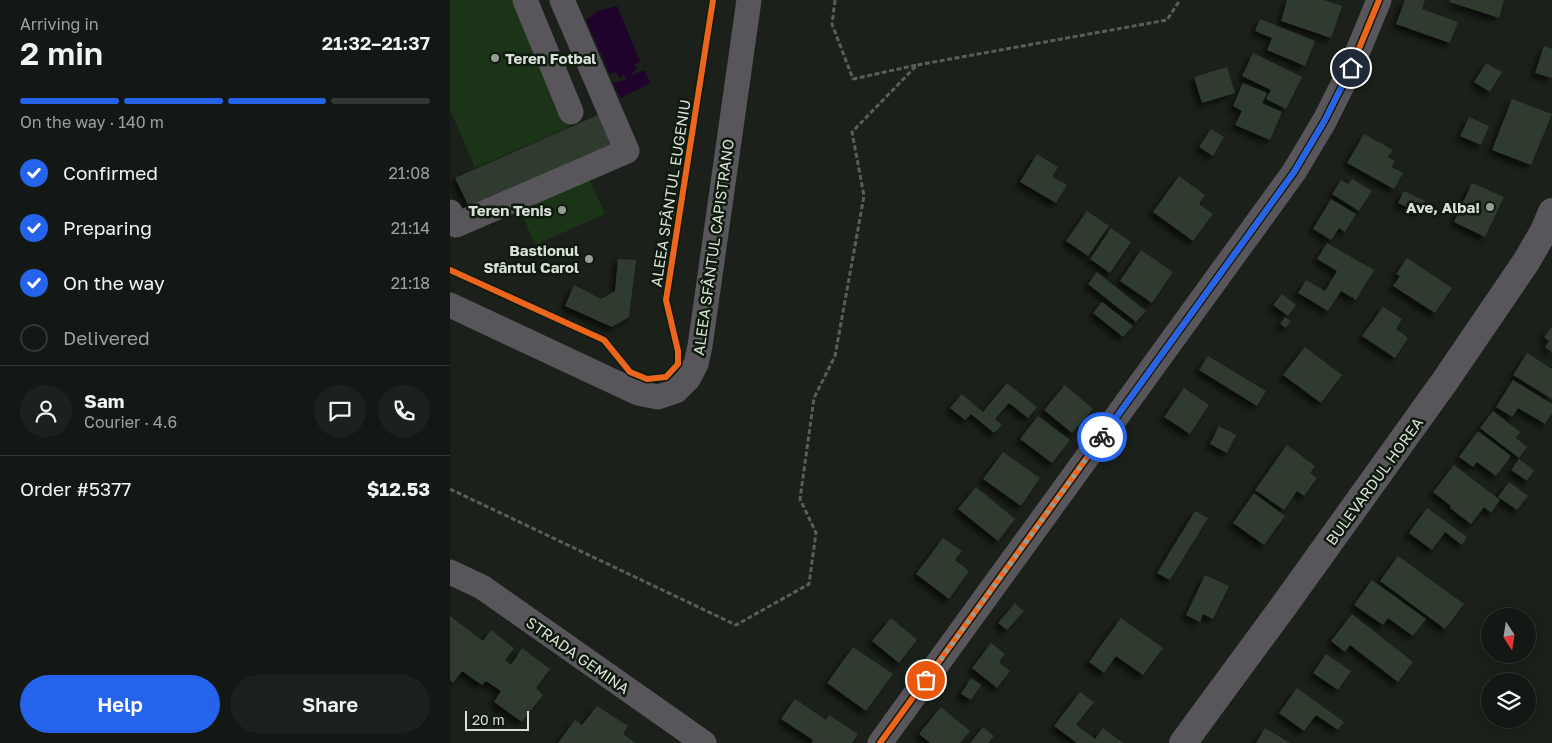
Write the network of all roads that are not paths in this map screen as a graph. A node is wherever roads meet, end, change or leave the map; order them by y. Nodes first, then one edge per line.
1 (525, 0) edge
2 (562, 0) edge
3 (749, 0) edge
4 (1378, 0) edge
5 (571, 112) dead end
6 (450, 212) edge
7 (1549, 226) edge
8 (450, 306) edge
9 (450, 572) edge
10 (704, 743) edge
11 (880, 743) edge
12 (1184, 743) edge

1 - 5 street
2 - 6 street
3 - 8 street, ALEEA SFÂNTUL CAPISTRANO
4 - 11 street
7 - 12 main road, BULEVARDUL HOREA
9 - 10 street, STRADA GEMINA

